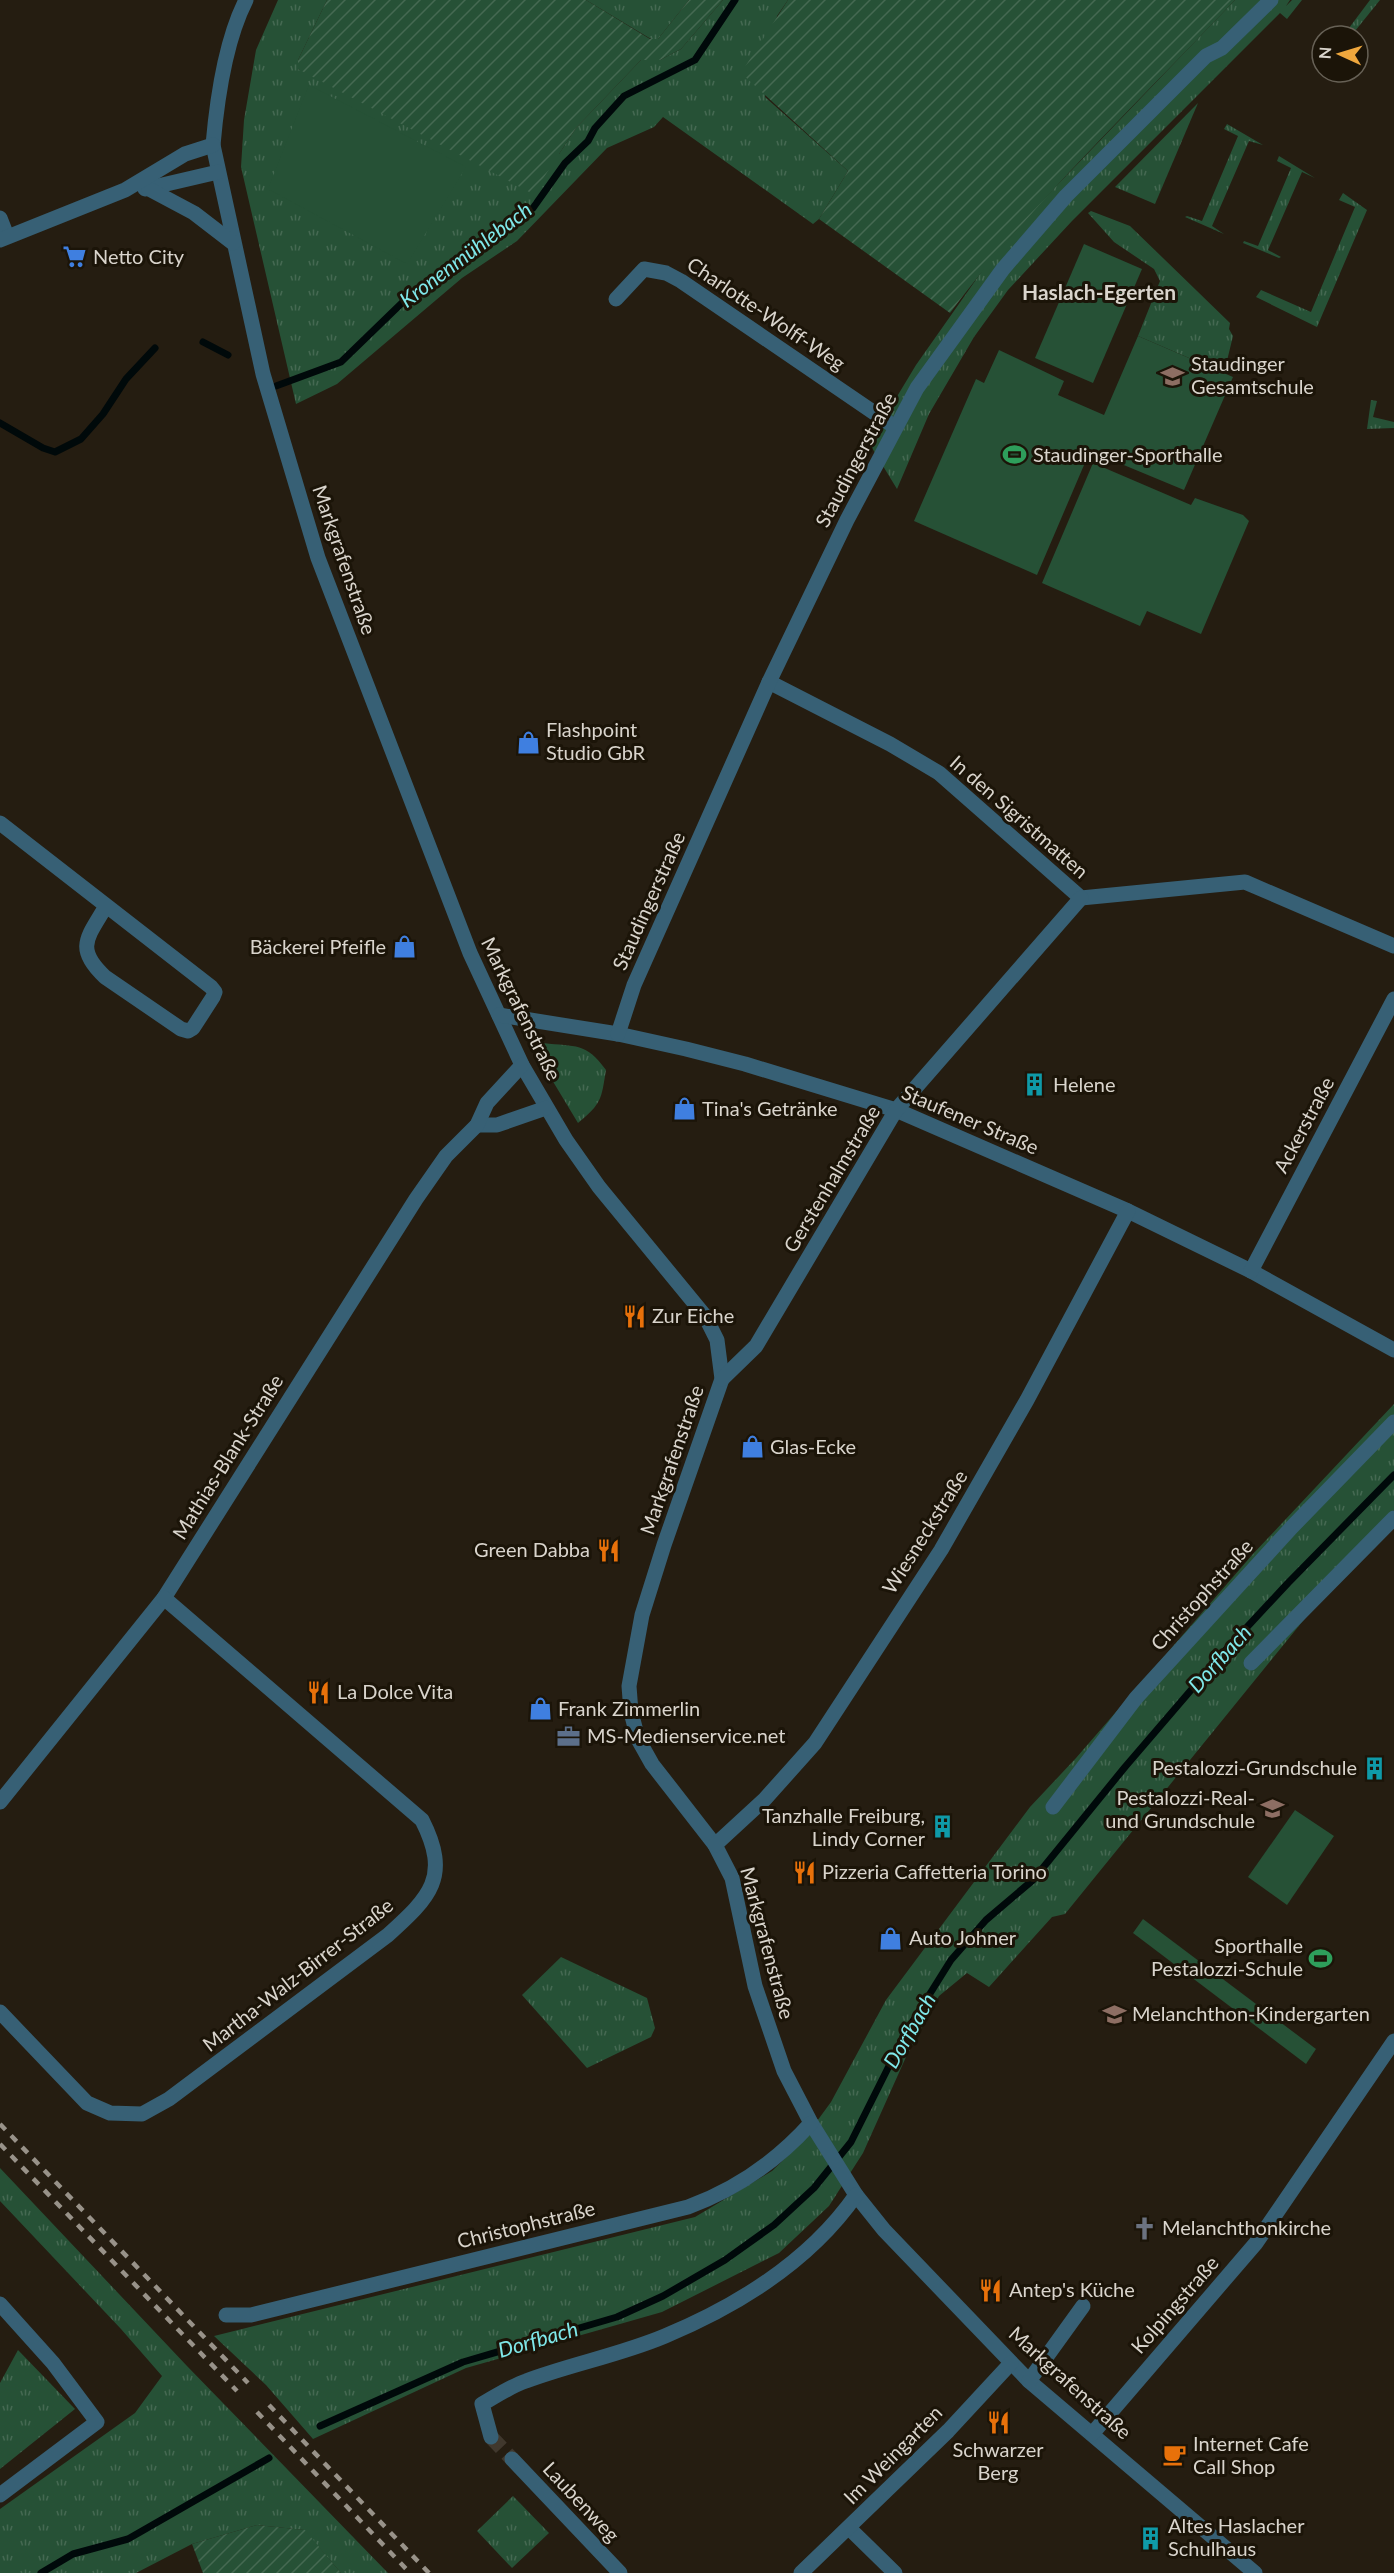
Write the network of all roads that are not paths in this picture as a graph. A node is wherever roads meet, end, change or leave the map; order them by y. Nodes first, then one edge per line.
1 (227, 0) edge
2 (1271, 0) edge
3 (244, 4) edge
4 (213, 144) junction
5 (218, 172) junction
6 (149, 189) junction
7 (125, 190) junction
8 (0, 218) edge
9 (4, 238) edge
10 (233, 243) junction
11 (616, 299) dead end
12 (895, 427) junction
13 (769, 682) junction
14 (0, 823) edge
15 (1082, 898) junction
16 (106, 906) junction
17 (1394, 946) edge
18 (1394, 999) edge
19 (499, 1015) junction
20 (618, 1034) junction
21 (522, 1065) junction
22 (546, 1108) junction
23 (896, 1110) junction
24 (477, 1125) junction
25 (1128, 1211) junction
26 (1251, 1271) junction
27 (1394, 1350) edge
28 (722, 1379) junction
29 (1394, 1422) edge
30 (1394, 1518) edge
31 (164, 1598) junction
32 (1251, 1663) dead end
33 (0, 1802) edge
34 (1053, 1807) dead end
35 (715, 1845) junction
36 (0, 2012) edge
37 (1394, 2041) edge
38 (811, 2123) junction
39 (856, 2195) junction
40 (0, 2304) edge
41 (1083, 2306) dead end
42 (226, 2315) dead end
43 (1011, 2363) junction
44 (1029, 2381) junction
45 (1092, 2434) junction
46 (491, 2437) tunnel mouth
47 (512, 2459) tunnel mouth
48 (0, 2495) edge
49 (849, 2528) junction
50 (620, 2573) edge
51 (801, 2573) edge
52 (895, 2573) edge
53 (1255, 2573) edge

1 - 3 street
2 - 12 street, Staudingerstraße
3 - 4 street, Markgrafenstraße
4 - 5 street, Markgrafenstraße
4 - 7 street
5 - 6 street
5 - 10 street, Markgrafenstraße
6 - 7 street
6 - 10 street
7 - 9 street
8 - 9 street
10 - 19 street, Markgrafenstraße
11 - 12 street, Charlotte-Wolff-Weg
12 - 13 street, Staudingerstraße
13 - 15 street, In den Sigristmatten
13 - 20 street, Staudingerstraße
14 - 16 street
15 - 17 street, In den Sigristmatten
15 - 23 street, Gerstenhalmstraße
16 - 16 street
18 - 26 street, Ackerstraße
19 - 20 street, Staufener Straße
19 - 21 street, Markgrafenstraße
20 - 23 street, Staufener Straße
21 - 22 street, Markgrafenstraße
21 - 24 street, Mathias-Blank-Straße
22 - 24 street
22 - 28 street, Markgrafenstraße
23 - 25 street, Staufener Straße
23 - 28 street, Gerstenhalmstraße
24 - 31 street, Mathias-Blank-Straße
25 - 26 street, Staufener Straße
25 - 35 street, Wiesneckstraße
26 - 27 street, Staufener Straße
28 - 35 street, Markgrafenstraße
29 - 34 street, Christophstraße
30 - 32 street
31 - 33 street, Mathias-Blank-Straße
31 - 36 street, Martha-Walz-Birrer-Straße
35 - 38 street, Markgrafenstraße
37 - 45 street, Kolpingstraße
38 - 39 street, Markgrafenstraße
38 - 42 street, Christophstraße
39 - 43 street, Markgrafenstraße
39 - 46 street
40 - 48 street
41 - 44 street
43 - 44 street, Markgrafenstraße
43 - 49 street, Im Weingarten
44 - 45 street, Markgrafenstraße
45 - 53 street, Markgrafenstraße
47 - 50 street, Laubenweg
49 - 51 street, Im Weingarten
49 - 52 street

